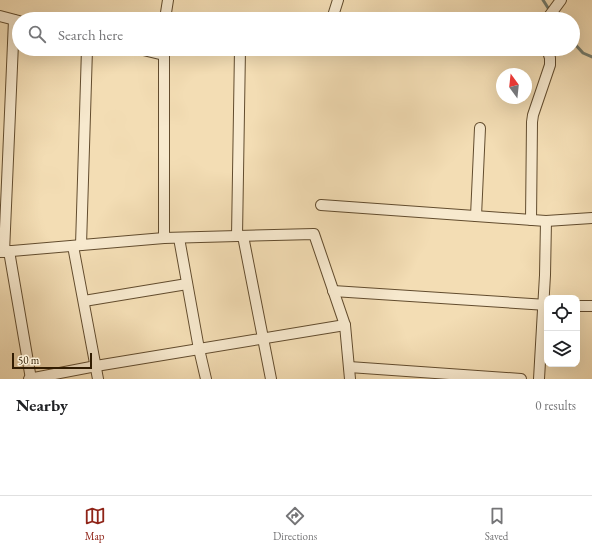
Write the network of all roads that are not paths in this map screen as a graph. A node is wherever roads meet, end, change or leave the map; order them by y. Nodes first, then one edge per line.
1 (168, 0) edge
2 (338, 0) edge
3 (561, 0) edge
4 (166, 12) edge
5 (334, 12) edge
6 (552, 12) edge
7 (0, 16) edge
8 (12, 19) edge
9 (15, 56) edge
10 (87, 56) edge
11 (164, 56) edge
12 (240, 56) edge
13 (549, 56) edge
14 (480, 128) dead end
15 (321, 205) dead end
16 (476, 216) junction
17 (592, 218) edge
18 (531, 220) junction
19 (546, 221) junction
20 (240, 236) junction
21 (164, 238) junction
22 (179, 238) junction
23 (77, 246) junction
24 (4, 252) edge
25 (187, 284) junction
26 (333, 291) junction
27 (545, 295) edge
28 (84, 301) junction
29 (544, 305) edge
30 (580, 306) edge
31 (592, 306) edge
32 (544, 317) edge
33 (345, 325) junction
34 (263, 338) junction
35 (199, 348) junction
36 (96, 366) junction
37 (349, 367) junction
38 (30, 379) edge
39 (98, 379) edge
40 (206, 379) edge
41 (271, 379) edge
42 (350, 379) edge
43 (521, 379) edge
44 (539, 379) edge

1 - 4 street
2 - 5 street
3 - 6 street
7 - 8 street
9 - 24 street
10 - 23 street
11 - 21 street
12 - 20 street
13 - 18 street
14 - 16 street
15 - 16 street
16 - 18 street
17 - 19 street
18 - 19 street
19 - 27 street
20 - 22 street
20 - 26 street
20 - 34 street
21 - 22 street
21 - 23 street
22 - 25 street
23 - 24 street
23 - 28 street
24 - 38 street
25 - 28 street
25 - 35 street
26 - 29 street
26 - 33 street
28 - 36 street
30 - 31 street
32 - 44 street
33 - 34 street
33 - 37 street
34 - 35 street
34 - 41 street
35 - 36 street
35 - 40 street
36 - 38 street
36 - 39 street
37 - 42 street
37 - 43 street

